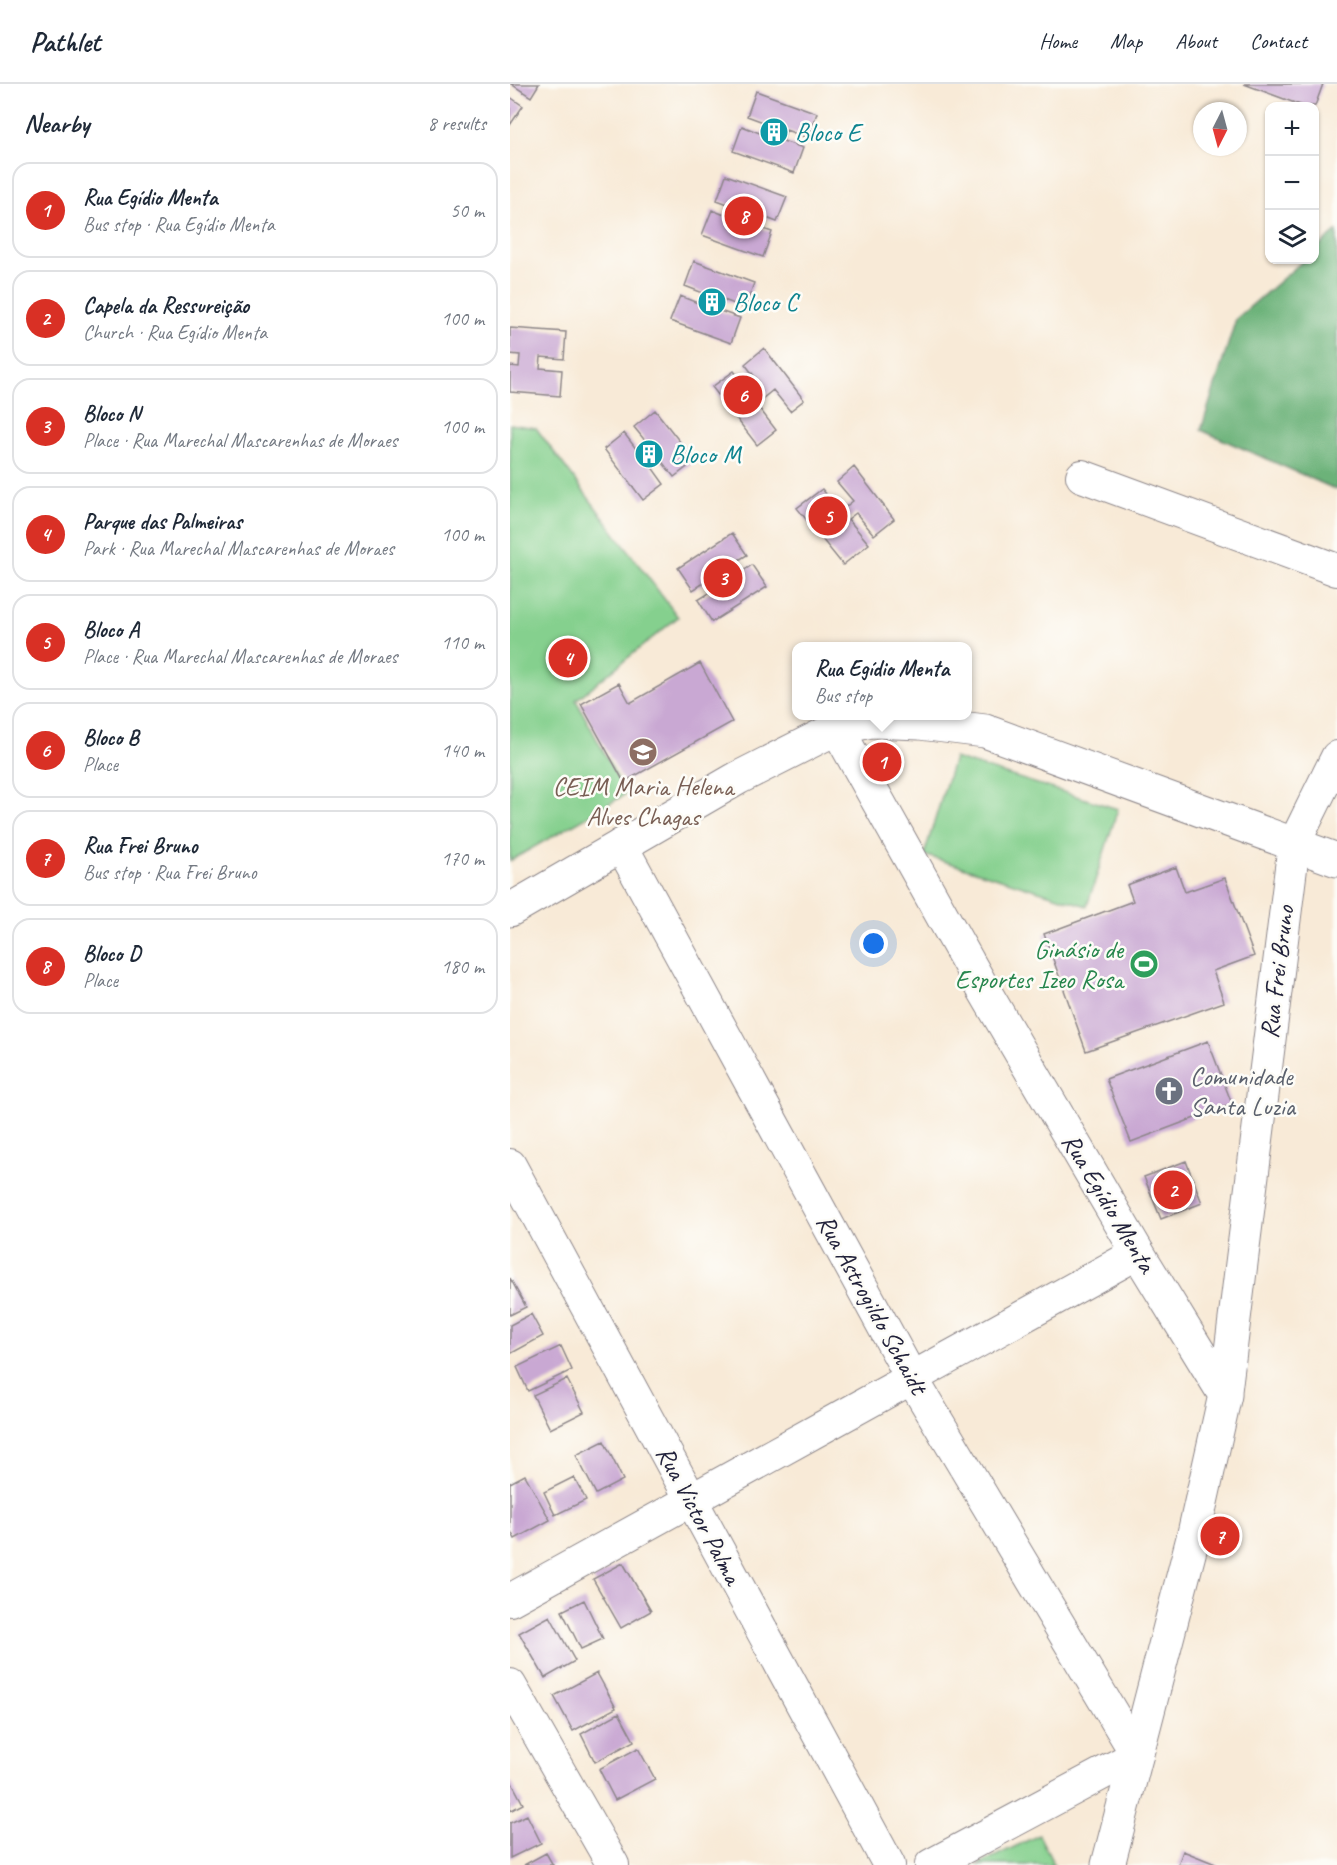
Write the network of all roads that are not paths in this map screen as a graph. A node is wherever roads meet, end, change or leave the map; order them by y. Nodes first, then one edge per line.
1 (1082, 476) dead end
2 (1337, 570) edge
3 (837, 728) junction
4 (1337, 757) edge
5 (1294, 844) junction
6 (621, 845) junction
7 (1337, 860) edge
8 (510, 910) edge
9 (510, 1166) edge
10 (1138, 1253) junction
11 (911, 1377) junction
12 (1225, 1395) junction
13 (692, 1502) junction
14 (510, 1600) edge
15 (510, 1685) edge
16 (1137, 1755) junction
17 (613, 1865) edge
18 (888, 1865) edge
19 (931, 1865) edge
20 (1108, 1865) edge

1 - 2 street
3 - 5 street
3 - 6 street
3 - 10 street, Rua Egídio Menta
4 - 5 street, Rua Frei Bruno
5 - 7 street
5 - 12 street, Rua Frei Bruno
6 - 8 street
6 - 11 street, Rua Astrogildo Schaidt
9 - 13 street, Rua Victor Palma
10 - 11 street
10 - 12 street, Rua Egídio Menta
11 - 13 street
11 - 16 street, Rua Astrogildo Schaidt
12 - 16 street, Rua Frei Bruno
13 - 14 street
13 - 18 street, Rua Victor Palma
15 - 17 street
16 - 19 street
16 - 20 street, Rua Frei Bruno

